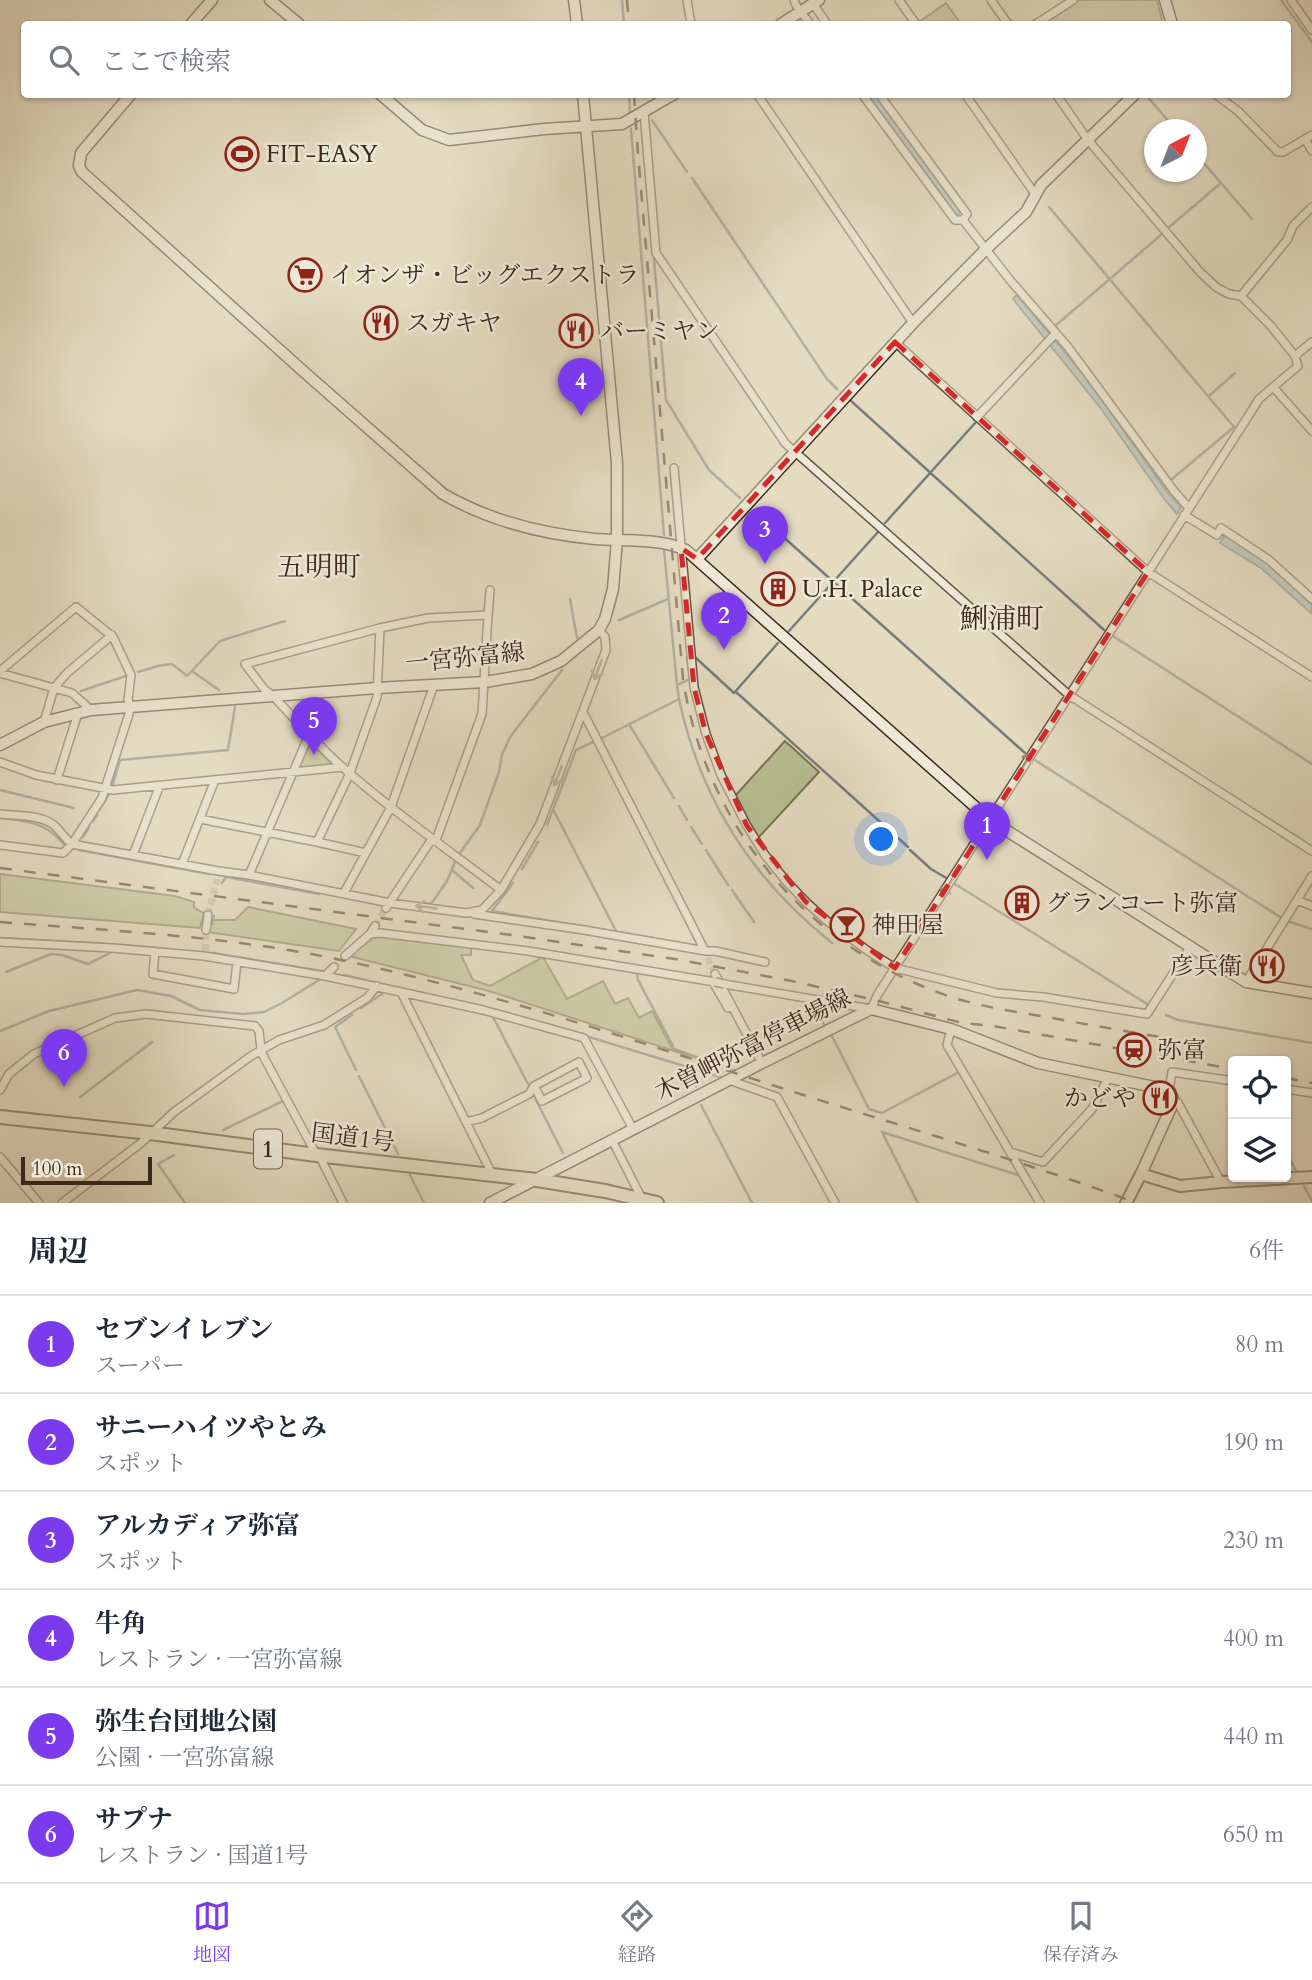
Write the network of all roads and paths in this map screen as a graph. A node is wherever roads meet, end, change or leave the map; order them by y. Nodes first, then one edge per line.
1 (212, 0) edge
2 (270, 0) edge
3 (575, 0) edge
4 (687, 0) edge
5 (794, 0) edge
6 (899, 0) edge
7 (991, 0) edge
8 (1073, 0) edge
9 (1165, 0) edge
10 (1290, 0) edge
11 (810, 5) edge
12 (194, 21) edge
13 (295, 21) edge
14 (577, 21) edge
15 (690, 21) edge
16 (786, 21) edge
17 (824, 21) edge
18 (914, 21) edge
19 (1006, 21) edge
20 (1041, 21) edge
21 (1171, 21) edge
22 (1311, 28) edge
23 (128, 98) edge
24 (384, 98) edge
25 (583, 98) edge
26 (668, 98) edge
27 (760, 98) edge
28 (865, 98) edge
29 (882, 98) edge
30 (968, 98) edge
31 (1059, 98) edge
32 (1131, 98) edge
33 (1220, 98) edge
34 (645, 112) junction
35 (586, 127) junction
36 (1309, 137) edge
37 (1088, 140) junction
38 (1312, 151) edge
39 (1035, 194) junction
40 (1312, 207) edge
41 (963, 220) junction
42 (986, 249) junction
43 (1241, 296) junction
44 (913, 323) junction
45 (1051, 337) junction
46 (895, 342) junction
47 (1312, 342) edge
48 (1295, 356) junction
49 (1274, 388) junction
50 (977, 417) junction
51 (1312, 431) edge
52 (795, 451) junction
53 (674, 468) dead end
54 (1187, 512) junction
55 (617, 540) junction
56 (681, 548) junction
57 (697, 559) junction
58 (1148, 572) junction
59 (490, 590) dead end
60 (1312, 599) edge
61 (488, 615) junction
62 (380, 628) junction
63 (599, 630) junction
64 (112, 635) junction
65 (0, 672) edge
66 (1312, 677) edge
67 (485, 682) junction
68 (434, 685) junction
69 (54, 688) junction
70 (377, 688) junction
71 (1069, 695) junction
72 (273, 696) junction
73 (130, 705) junction
74 (91, 710) junction
75 (583, 712) junction
76 (78, 713) junction
77 (44, 722) junction
78 (309, 735) junction
79 (0, 745) edge
80 (0, 762) edge
81 (343, 767) junction
82 (293, 773) junction
83 (350, 773) junction
84 (57, 780) junction
85 (215, 780) junction
86 (160, 785) junction
87 (106, 789) junction
88 (391, 807) junction
89 (0, 814) edge
90 (200, 819) junction
91 (990, 820) junction
92 (267, 833) junction
93 (436, 840) junction
94 (317, 842) junction
95 (72, 844) junction
96 (0, 845) edge
97 (1312, 851) edge
98 (366, 853) junction
99 (132, 855) junction
100 (182, 864) junction
101 (249, 875) junction
102 (1312, 876) edge
103 (501, 890) junction
104 (344, 893) junction
105 (1297, 900) junction
106 (388, 905) junction
107 (1312, 906) edge
108 (466, 913) junction
109 (208, 915) tunnel mouth
110 (206, 930) tunnel mouth
111 (0, 942) edge
112 (1191, 946) junction
113 (703, 947) tunnel mouth
114 (155, 952) junction
115 (345, 956) dead end
116 (237, 962) junction
117 (765, 962) dead end
118 (334, 967) dead end
119 (895, 968) junction
120 (325, 976) junction
121 (717, 980) junction
122 (1246, 982) junction
123 (377, 986) junction
124 (401, 992) junction
125 (1312, 993) edge
126 (871, 1009) junction
127 (951, 1028) junction
128 (261, 1049) junction
129 (762, 1063) junction
130 (0, 1073) edge
131 (1108, 1079) junction
132 (1228, 1079) edge
133 (729, 1080) junction
134 (5, 1081) junction
135 (534, 1086) junction
136 (0, 1090) edge
137 (1169, 1090) junction
138 (1291, 1090) edge
139 (1312, 1093) edge
140 (1174, 1101) junction
141 (0, 1117) edge
142 (466, 1122) junction
143 (632, 1129) junction
144 (150, 1133) junction
145 (612, 1140) junction
146 (1010, 1152) junction
147 (317, 1155) junction
148 (0, 1157) edge
149 (1141, 1174) junction
150 (492, 1175) junction
151 (1312, 1177) edge
152 (537, 1180) junction
153 (1221, 1182) junction
154 (643, 1201) edge
155 (39, 1203) edge
156 (62, 1203) edge
157 (343, 1203) edge
158 (490, 1203) edge
159 (657, 1203) edge
160 (835, 1203) edge
161 (1040, 1203) edge
162 (1126, 1203) edge

1 - 12 street
2 - 13 street
3 - 14 street
4 - 15 street
5 - 11 street
6 - 18 street
7 - 19 street
8 - 20 street
9 - 21 street
10 - 22 street
11 - 16 street
11 - 17 street
23 - 55 street
24 - 35 street
25 - 35 street
26 - 34 street
27 - 44 street
28 - 41 street
29 - 41 street
30 - 39 street
31 - 37 street
32 - 37 street
33 - 36 street
34 - 35 street
34 - 52 street
35 - 55 street
36 - 38 street
37 - 39 street
37 - 43 street
39 - 42 street
40 - 43 street
41 - 42 street
42 - 44 street
42 - 45 street
43 - 48 street
44 - 46 street
45 - 50 street
45 - 54 street
46 - 50 street
46 - 52 street
47 - 48 street
48 - 49 street
49 - 51 street
49 - 54 street
50 - 58 street
52 - 57 street
52 - 71 street
53 - 56 street
54 - 58 street
54 - 60 street
55 - 56 street
55 - 63 street
56 - 57 street
56 - 119 street
57 - 91 street
58 - 66 street
58 - 71 street
59 - 61 street
61 - 62 street
61 - 67 street
62 - 70 street
62 - 72 street
63 - 67 street, 一宮弥富線
63 -> 75 street
64 - 65 street
64 - 69 street
64 - 73 street
65 - 69 street
67 - 68 street, 一宮弥富線
67 - 93 street
68 - 70 street, 一宮弥富線
68 - 88 street
69 - 74 street
69 - 77 street
70 - 72 street, 一宮弥富線
70 - 83 street
91 -> 71 street
71 - 97 street
72 - 73 street, 一宮弥富線
72 - 78 street
73 - 74 street, 一宮弥富線
73 - 87 street
74 - 76 street, 一宮弥富線
75 -> 103 street
75 - 113 street
76 - 77 street, 一宮弥富線
76 - 84 street
77 - 79 street, 一宮弥富線
78 - 81 street
78 - 82 street
80 - 84 street
81 - 82 street
81 - 83 street
82 - 85 street
82 - 92 street
83 - 88 street
83 - 94 street
84 - 87 street
85 - 86 street
85 - 90 street
86 - 87 street
86 - 99 street
87 - 95 street
88 - 93 street
88 - 98 street
89 - 95 street
90 - 92 street
90 - 100 street
91 - 112 street
91 -> 119 street
92 - 94 street
92 - 101 street
93 - 103 street
93 - 106 street
94 - 98 street
95 - 96 street
95 - 99 street
98 - 104 street
99 - 100 street
100 - 101 street
101 - 104 street
102 - 105 street
103 - 108 street
104 - 106 street
105 - 107 street
105 - 122 street
108 -> 106 street
108 - 117 street
109 - 110 street
111 - 114 street
112 - 119 street
112 - 122 street
114 - 116 street
114 - 116 street
115 - 121 street
116 - 120 street
118 - 120 street
119 - 126 street
120 - 123 street
121 - 126 street
121 - 129 street
122 - 125 street
123 - 124 street
123 - 128 street
124 - 142 street
124 - 143 street
126 - 127 street, 木曽岬弥富停車場線
126 - 129 street, 木曽岬弥富停車場線
127 - 131 street, 木曽岬弥富停車場線
127 - 146 street
128 - 134 street
128 - 144 street
128 - 147 street
129 - 133 street, 木曽岬弥富停車場線
130 - 134 street
131 - 137 street, 木曽岬弥富停車場線
131 - 146 street
132 - 137 street
133 - 143 street, 木曽岬弥富停車場線
133 - 160 street
134 - 136 street
135 - 135 street
135 - 142 street
137 - 140 street
138 - 139 street
140 - 149 street
140 - 153 street
141 - 144 highway, 国道1号 / 1
142 - 150 street
143 - 145 street, 木曽岬弥富停車場線
144 - 147 highway, 国道1号 / 1
144 - 156 street
145 - 152 street, 木曽岬弥富停車場線
145 - 154 street
146 - 161 street
147 - 150 highway, 国道1号 / 1
147 - 157 street
148 - 155 street
149 - 153 main road
149 - 162 main road
150 - 152 highway, 国道1号 / 1
151 - 153 main road
152 - 154 highway, 国道1号 / 1
152 - 158 street, 木曽岬弥富停車場線
154 - 159 highway, 国道1号 / 1

